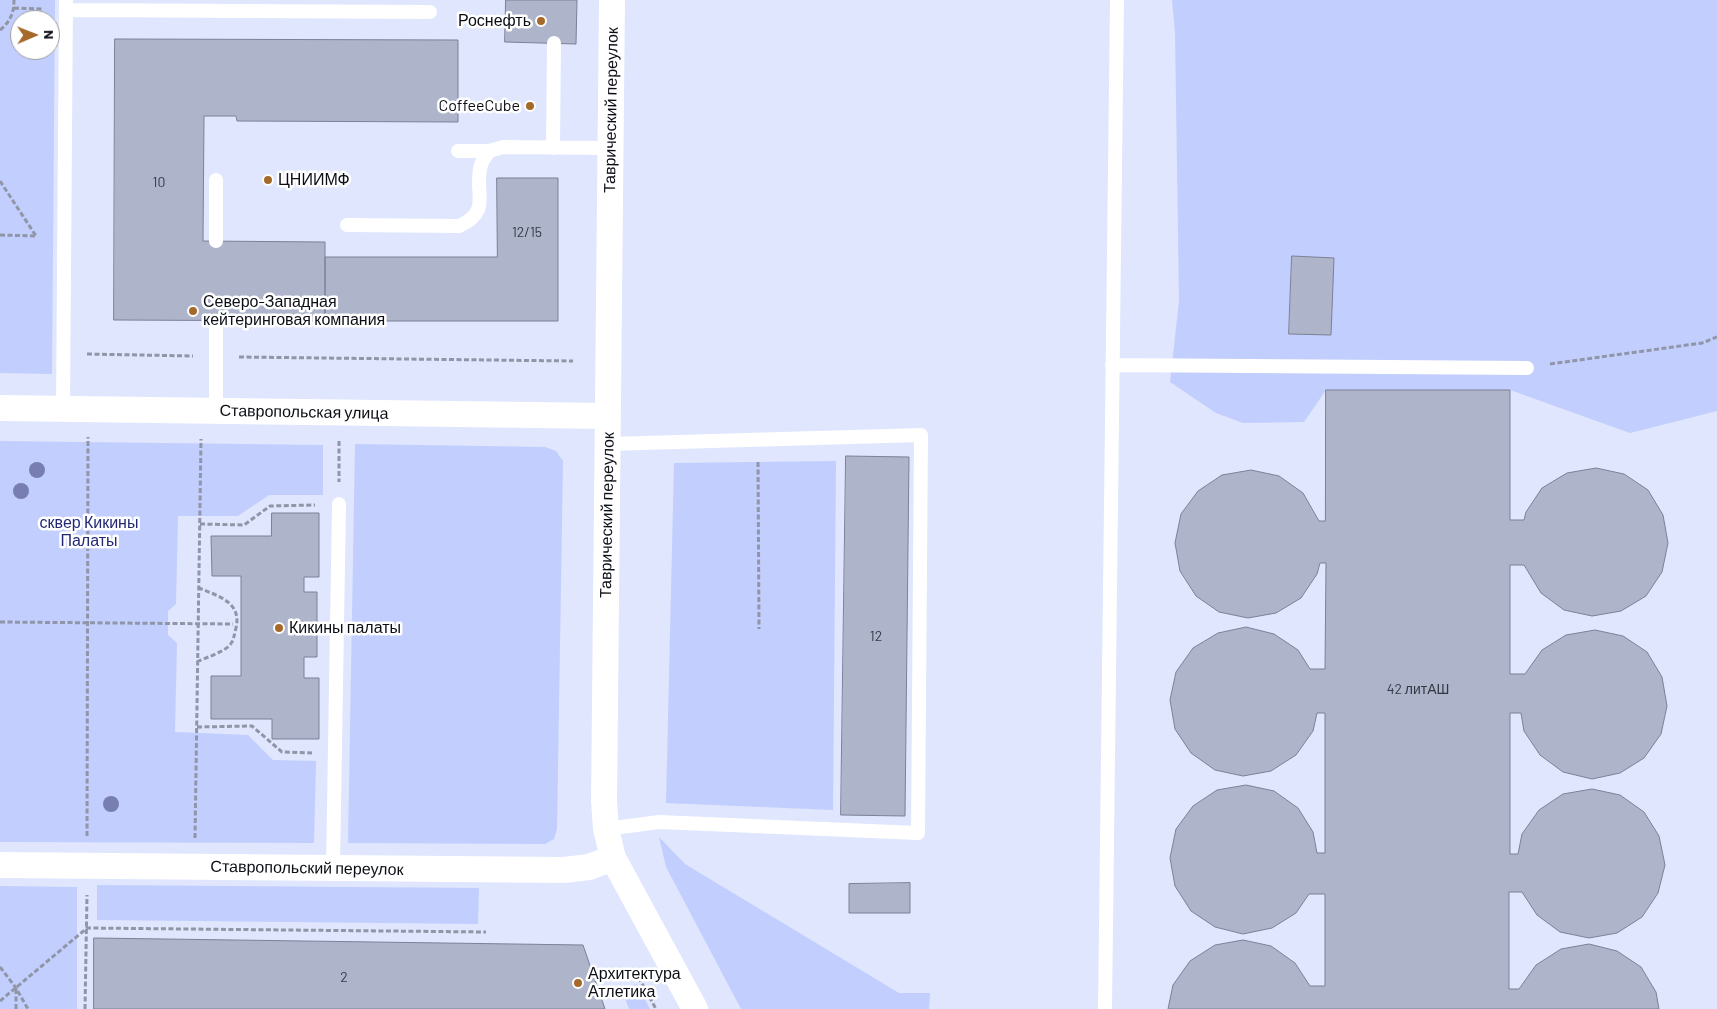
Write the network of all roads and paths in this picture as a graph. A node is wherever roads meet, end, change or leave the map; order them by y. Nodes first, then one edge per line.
1 (14, 0) edge
2 (612, 0) edge
3 (1117, 0) edge
4 (66, 5) edge
5 (198, 6) edge
6 (430, 12) dead end
7 (0, 30) edge
8 (554, 43) dead end
9 (553, 148) junction
10 (611, 148) junction
11 (458, 151) dead end
12 (489, 151) junction
13 (216, 180) dead end
14 (0, 181) edge
15 (347, 225) dead end
16 (0, 235) edge
17 (36, 236) junction
18 (64, 236) junction
19 (216, 242) dead end
20 (216, 321) dead end
21 (1717, 338) edge
22 (63, 354) junction
23 (216, 356) junction
24 (574, 361) dead end
25 (1112, 365) junction
26 (1527, 368) joint
27 (0, 408) edge
28 (63, 409) junction
29 (216, 411) junction
30 (608, 416) junction
31 (88, 434) dead end
32 (201, 435) dead end
33 (339, 437) dead end
34 (758, 441) junction
35 (608, 444) junction
36 (338, 456) dead end
37 (339, 504) joint
38 (200, 524) junction
39 (198, 588) junction
40 (89, 621) junction
41 (0, 622) edge
42 (198, 624) junction
43 (237, 624) junction
44 (758, 629) dead end
45 (197, 662) junction
46 (197, 727) junction
47 (335, 754) junction
48 (606, 829) junction
49 (87, 838) dead end
50 (195, 839) dead end
51 (613, 858) junction
52 (0, 865) edge
53 (87, 866) junction
54 (333, 868) junction
55 (87, 928) junction
56 (486, 932) dead end
57 (0, 967) edge
58 (609, 970) dead end
59 (16, 988) junction
60 (0, 1001) edge
61 (16, 1009) edge
62 (28, 1009) edge
63 (85, 1009) edge
64 (656, 1009) edge
65 (695, 1009) edge
66 (1105, 1009) edge

1 - 7 path
2 - 10 street, Таврический переулок
3 - 25 lane
4 - 5 lane
4 - 18 lane
5 - 6 lane
8 - 9 lane
9 - 10 lane
9 - 12 lane
10 - 30 street, Таврический переулок
11 - 12 lane
12 - 15 lane
13 - 19 lane
14 - 17 path
16 - 17 path
17 - 18 path
18 - 22 lane
20 - 23 lane
21 - 26 path
22 - 23 path
22 - 28 lane
23 - 24 path
23 - 29 lane
25 - 26 lane
25 - 66 lane
27 - 28 street, Ставропольская улица
28 - 29 street, Ставропольская улица
29 - 30 street, Ставропольская улица
30 - 35 street, Таврический переулок
31 - 40 path
32 - 38 path
33 - 36 path
34 - 35 lane
34 - 44 path
34 - 48 lane
35 - 48 street, Таврический переулок
37 - 38 path
37 - 47 lane
38 - 39 path
39 - 42 path
39 - 43 path
40 - 41 path
40 - 42 path
40 - 49 path
42 - 43 path
42 - 45 path
43 - 45 path
45 - 46 path
46 - 47 path
46 - 50 path
47 - 54 lane
48 - 51 street, Таврический переулок
51 - 54 street, Ставропольский переулок
51 - 65 street, Таврический переулок
52 - 53 street, Ставропольский переулок
53 - 54 street, Ставропольский переулок
53 - 55 path
55 - 56 path
55 - 59 path
55 - 63 path
57 - 59 path
58 - 64 path
59 - 60 path
59 - 61 path
59 - 62 path

